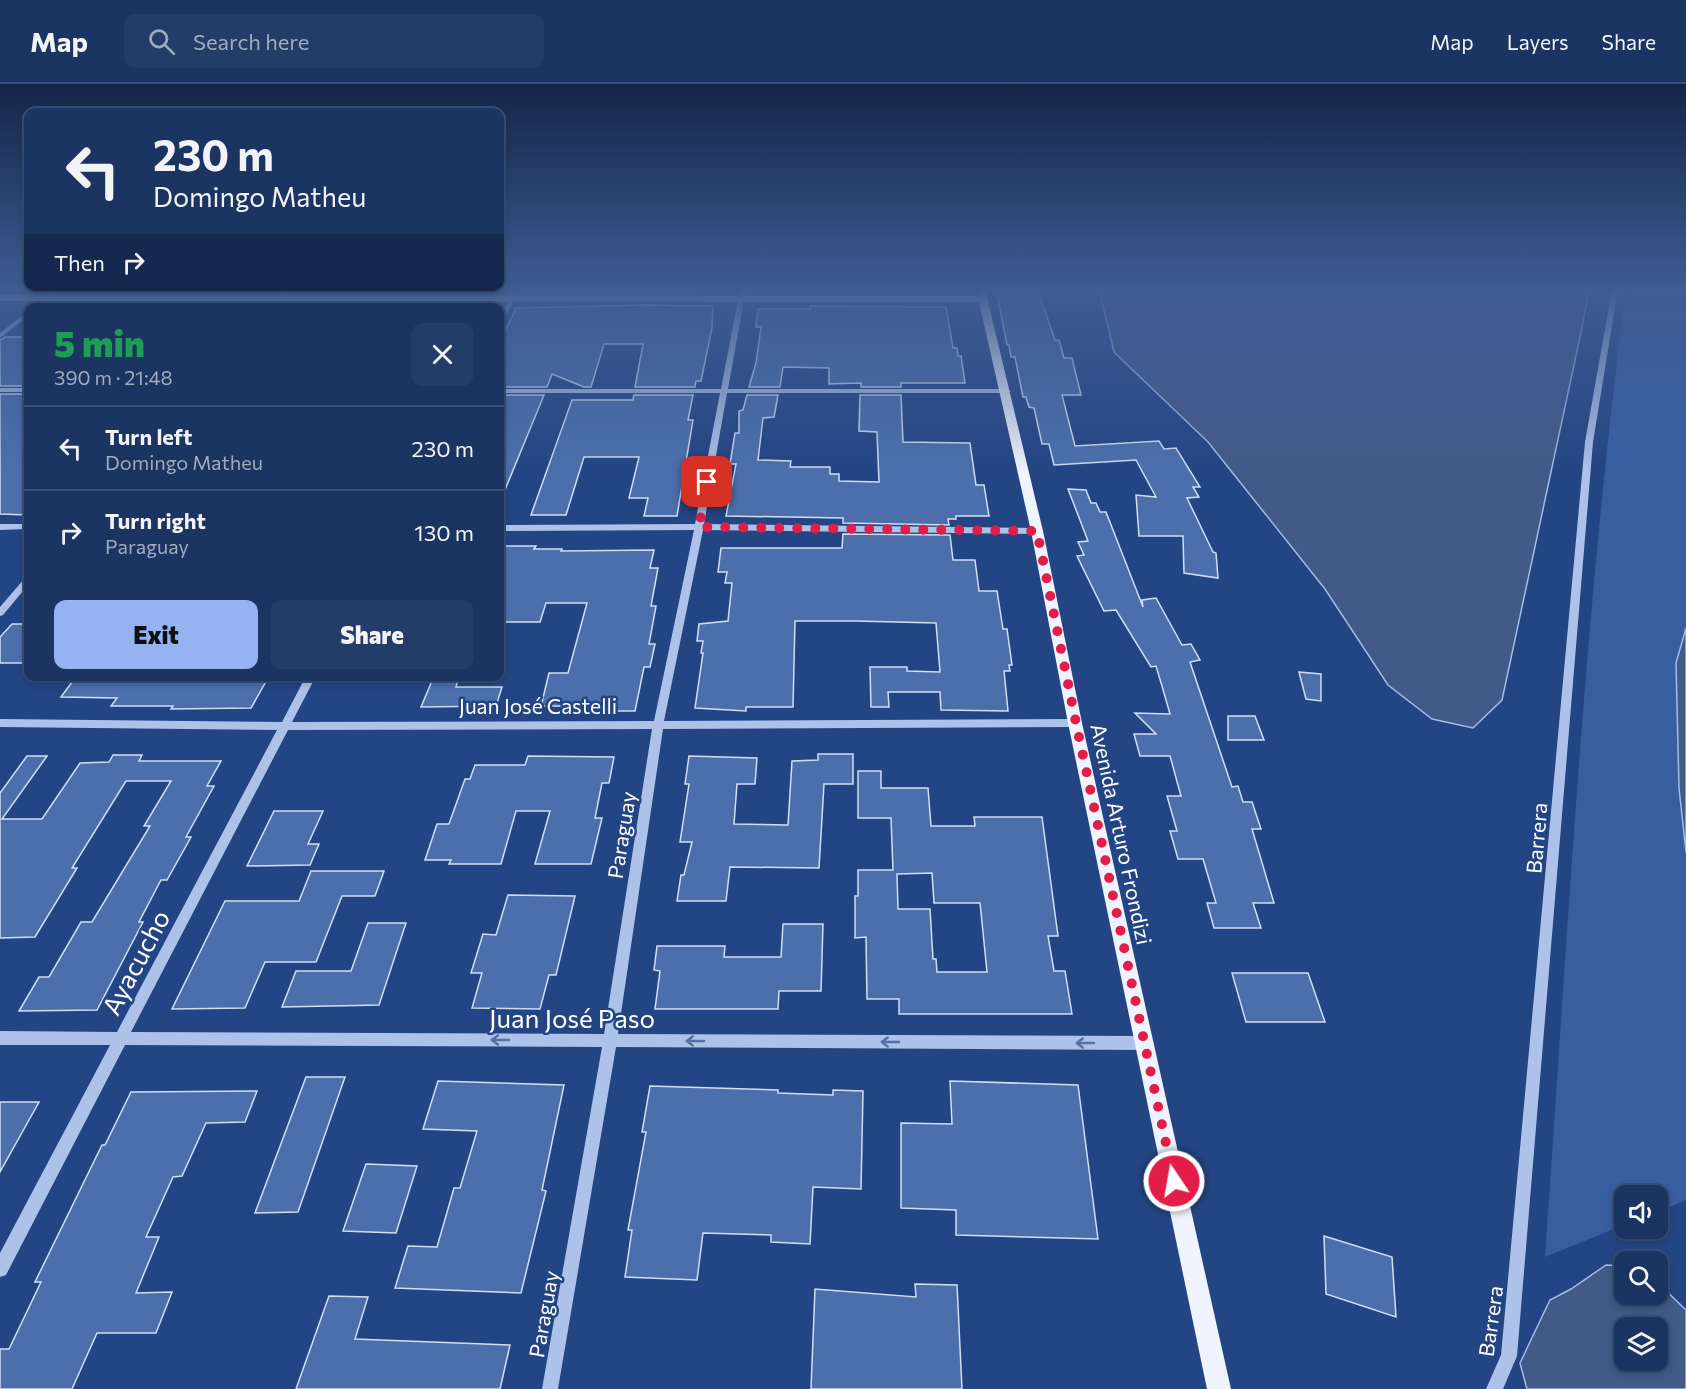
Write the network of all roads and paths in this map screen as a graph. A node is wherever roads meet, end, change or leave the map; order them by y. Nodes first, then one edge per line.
1 (731, 350) edge
2 (996, 350) edge
3 (1605, 350) edge
4 (0, 390) edge
5 (24, 390) edge
6 (504, 391) edge
7 (723, 391) junction
8 (1007, 391) junction
9 (0, 527) edge
10 (24, 527) edge
11 (699, 527) junction
12 (504, 528) edge
13 (1037, 531) junction
14 (24, 585) edge
15 (0, 613) edge
16 (308, 681) edge
17 (0, 723) edge
18 (1076, 723) junction
19 (658, 724) junction
20 (285, 726) junction
21 (0, 1038) edge
22 (122, 1039) junction
23 (610, 1041) junction
24 (1144, 1043) junction
25 (0, 1269) edge
26 (550, 1389) edge
27 (1219, 1389) edge
28 (1494, 1389) edge

1 - 7 street, Paraguay
2 - 8 main road, Avenida Arturo Frondizi
3 - 28 street, Barrera
4 - 5 street
6 - 7 street
7 - 8 street
7 - 11 street, Paraguay
8 - 13 main road, Avenida Arturo Frondizi
9 - 10 street
11 - 12 street
11 - 13 street
11 - 19 street, Paraguay
13 - 18 main road, Avenida Arturo Frondizi
14 - 15 street
16 - 20 street, Ayacucho
17 - 20 street, Juan José Castelli
18 - 19 street, Juan José Castelli
18 - 24 main road, Avenida Arturo Frondizi
19 - 20 street, Juan José Castelli
19 - 23 street, Paraguay
20 - 22 street, Ayacucho
21 - 22 street, Juan José Paso
23 -> 22 street, Juan José Paso
22 - 25 street, Ayacucho
24 -> 23 street, Juan José Paso
23 - 26 street, Paraguay
24 - 27 main road, Avenida Arturo Frondizi

